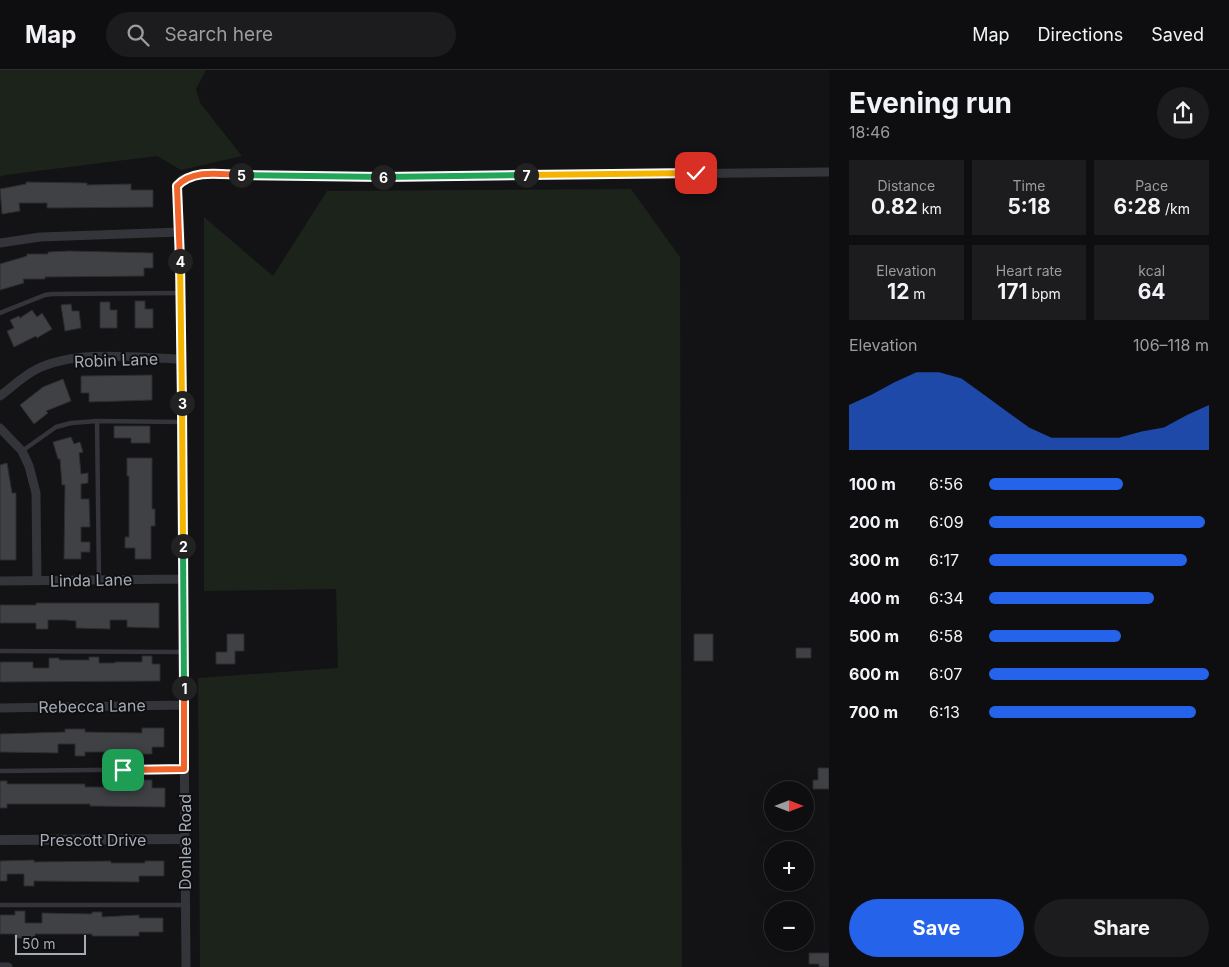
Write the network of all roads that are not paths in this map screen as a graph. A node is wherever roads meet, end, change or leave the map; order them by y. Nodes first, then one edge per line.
1 (829, 172) edge
2 (180, 232) junction
3 (0, 243) edge
4 (181, 293) junction
5 (0, 313) edge
6 (181, 358) junction
7 (0, 396) edge
8 (97, 421) junction
9 (182, 422) junction
10 (0, 428) edge
11 (22, 451) junction
12 (183, 579) junction
13 (99, 580) junction
14 (37, 581) junction
15 (0, 582) edge
16 (0, 651) edge
17 (184, 652) junction
18 (184, 705) junction
19 (0, 708) edge
20 (184, 769) junction
21 (0, 771) edge
22 (185, 839) junction
23 (0, 840) edge
24 (0, 905) edge
25 (186, 905) junction
26 (0, 967) edge
27 (8, 967) edge
28 (186, 967) edge

1 - 2 street, Donlee Road
2 - 3 street
2 - 4 street, Donlee Road
4 - 5 lane
4 - 6 street, Donlee Road
6 - 7 street, Robin Lane
6 - 9 street, Donlee Road
8 - 9 lane
8 - 11 lane
8 - 13 lane
9 - 12 street, Donlee Road
10 - 11 street
11 - 14 street
12 - 13 street, Linda Lane
12 - 17 street, Donlee Road
13 - 14 street, Linda Lane
14 - 15 street, Linda Lane
16 - 17 lane
17 - 18 street, Donlee Road
18 - 19 street, Rebecca Lane
18 - 20 street, Donlee Road
20 - 21 lane
20 - 22 street, Donlee Road
22 - 23 street, Prescott Drive
22 - 25 street, Donlee Road
24 - 25 lane
25 - 28 street, Donlee Road
26 - 27 street

